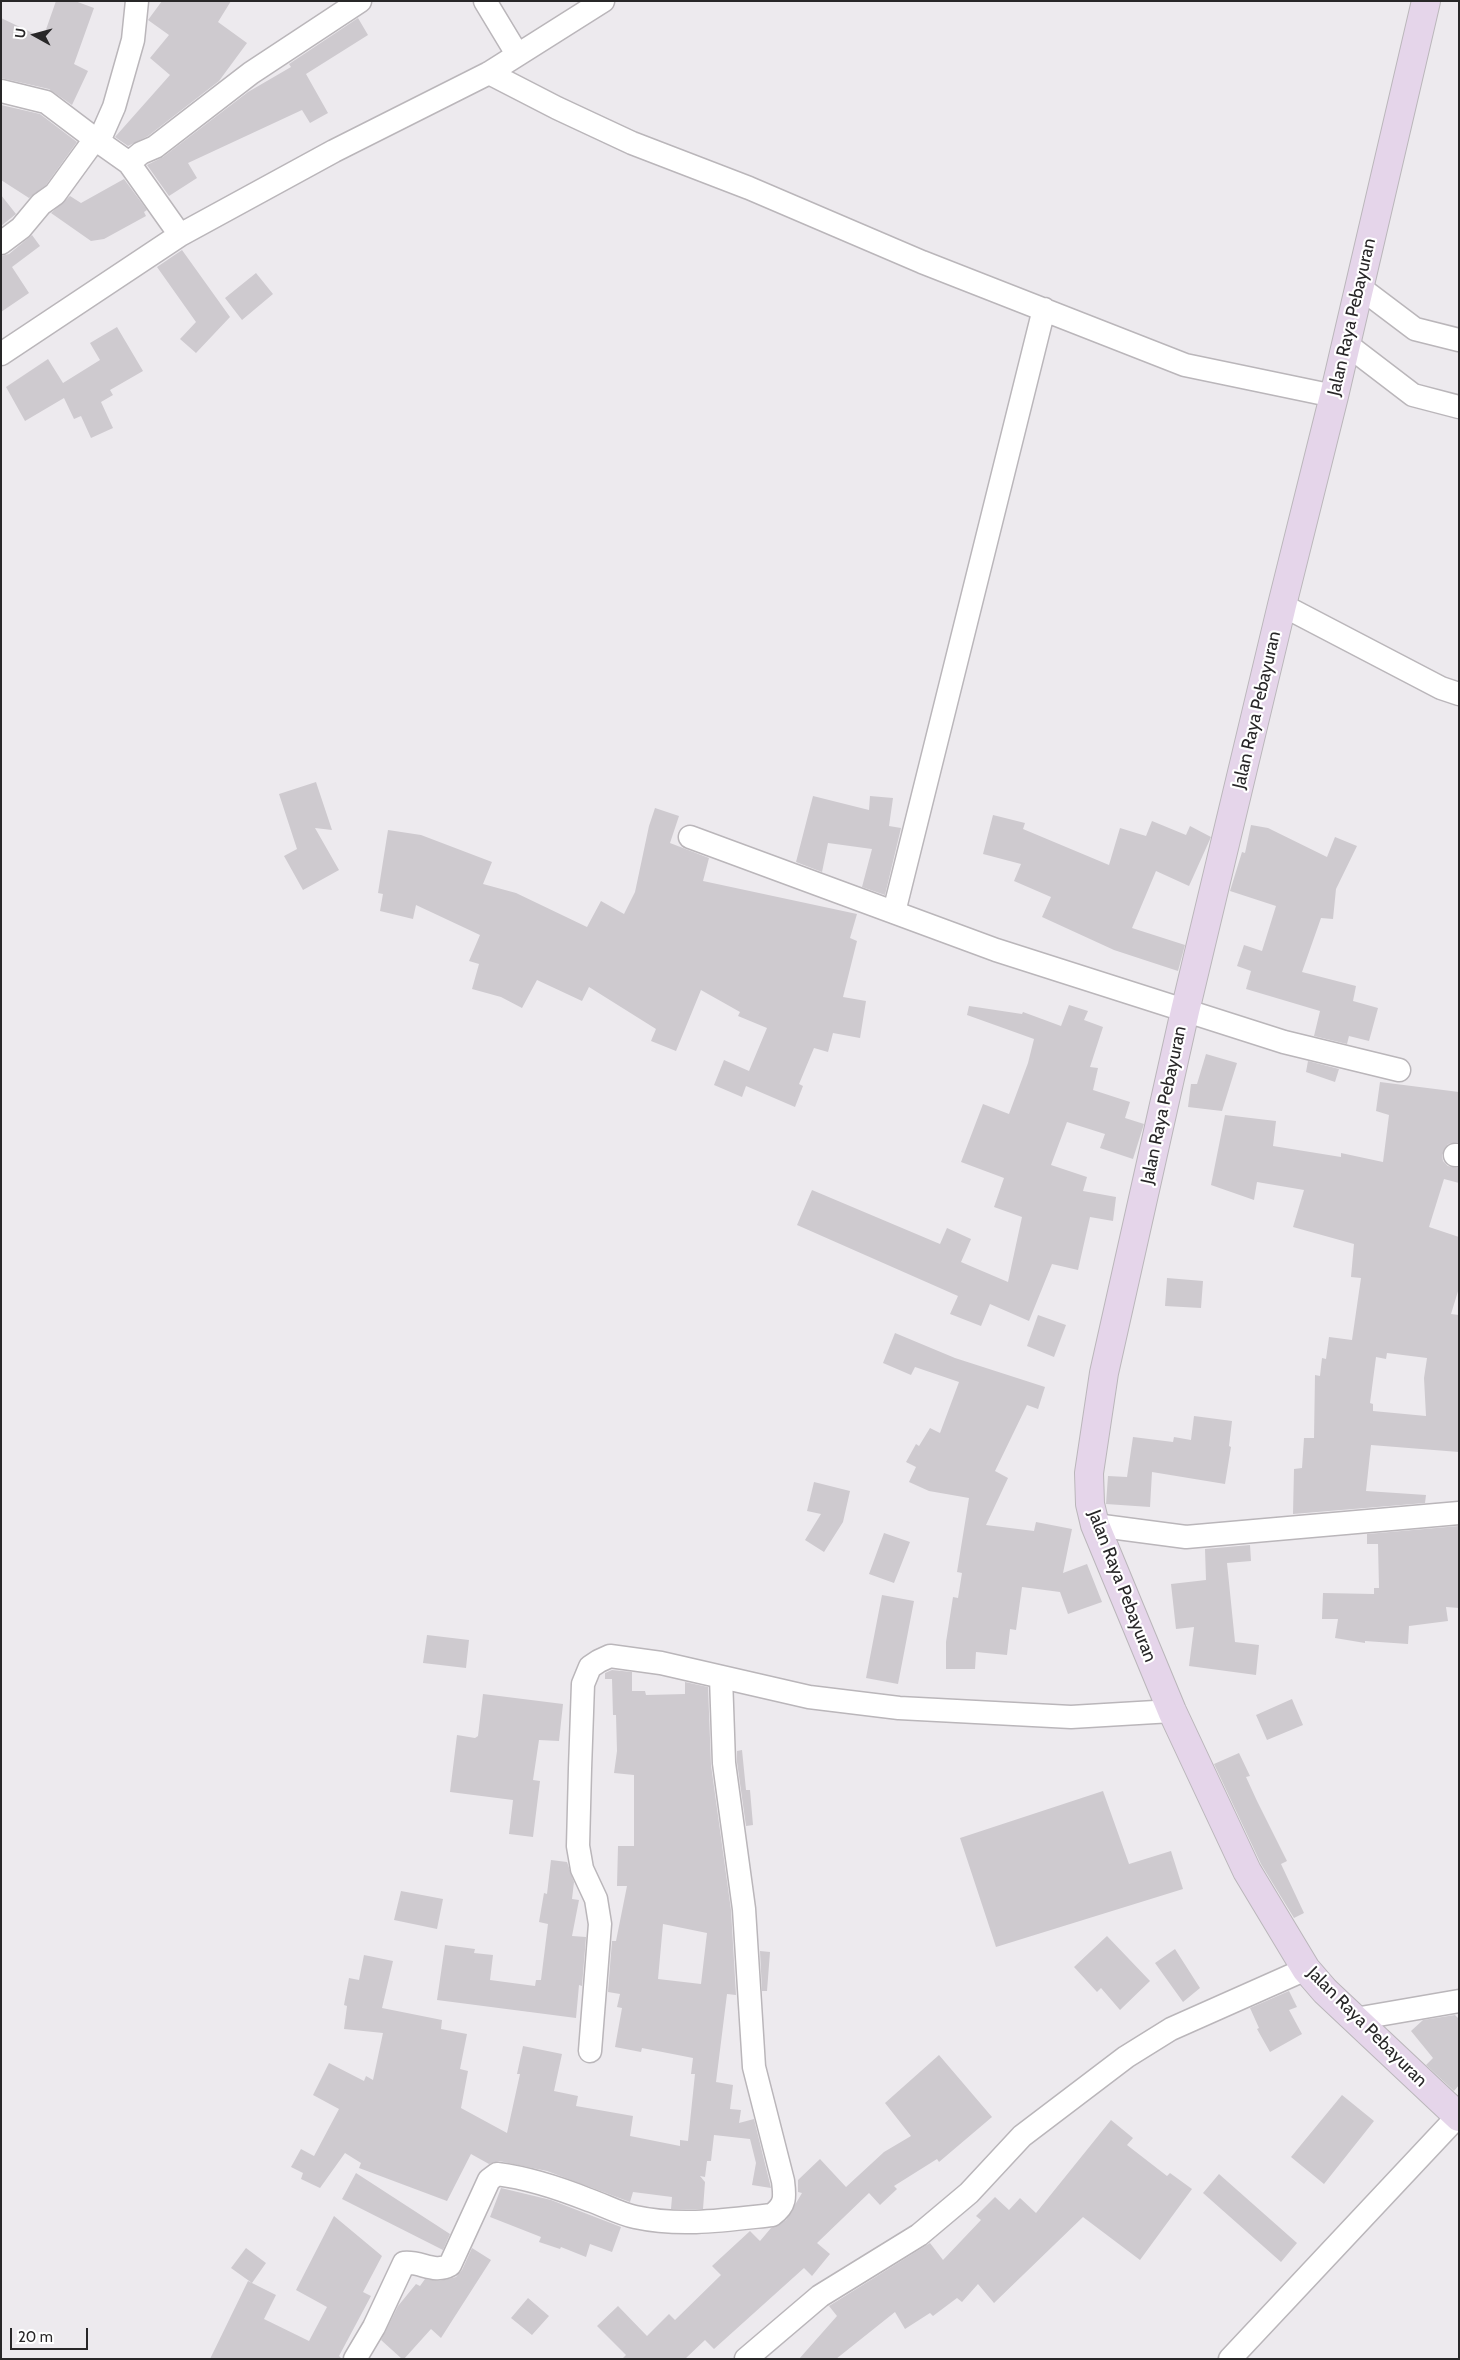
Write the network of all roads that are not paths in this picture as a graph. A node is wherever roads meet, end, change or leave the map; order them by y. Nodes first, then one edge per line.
1 (137, 1) edge
2 (360, 1) edge
3 (485, 1) edge
4 (603, 1) edge
5 (1426, 1) edge
6 (517, 54) junction
7 (489, 73) junction
8 (1, 92) edge
9 (97, 140) junction
10 (129, 163) junction
11 (180, 235) junction
12 (1, 242) edge
13 (1358, 286) junction
14 (1044, 309) junction
15 (1459, 340) edge
16 (1345, 343) junction
17 (1, 354) edge
18 (1334, 396) junction
19 (1459, 407) edge
20 (1282, 605) junction
21 (1459, 694) edge
22 (690, 837) dead end
23 (894, 912) junction
24 (1184, 1011) junction
25 (1399, 1070) dead end
26 (1459, 1513) edge
27 (1095, 1525) junction
28 (721, 1677) junction
29 (1172, 1711) junction
30 (1306, 1969) junction
31 (1459, 2001) edge
32 (1355, 2019) junction
33 (590, 2050) dead end
34 (1458, 2117) edge
35 (355, 2359) edge
36 (746, 2359) edge
37 (1230, 2359) edge

1 - 9 street
2 - 10 street
3 - 6 street
4 - 6 street
5 - 13 main road, Jalan Raya Pebayuran
6 - 7 street
7 - 11 street
7 - 14 street
8 - 9 street
9 - 10 street
9 - 12 street
10 - 11 street
11 - 17 street
13 - 15 street
13 - 16 main road, Jalan Raya Pebayuran
14 - 18 street
14 - 23 street
16 - 18 main road, Jalan Raya Pebayuran
16 - 19 street
18 - 20 main road, Jalan Raya Pebayuran
20 - 21 street
20 - 24 main road, Jalan Raya Pebayuran
22 - 23 street
23 - 24 street
24 - 25 street
24 - 27 main road, Jalan Raya Pebayuran
26 - 27 street
27 - 29 main road, Jalan Raya Pebayuran
28 - 29 street
28 - 33 street
28 - 35 street
29 - 30 main road, Jalan Raya Pebayuran
30 - 32 main road, Jalan Raya Pebayuran
30 - 36 street
31 - 32 street
32 - 34 main road, Jalan Raya Pebayuran
34 - 37 street

